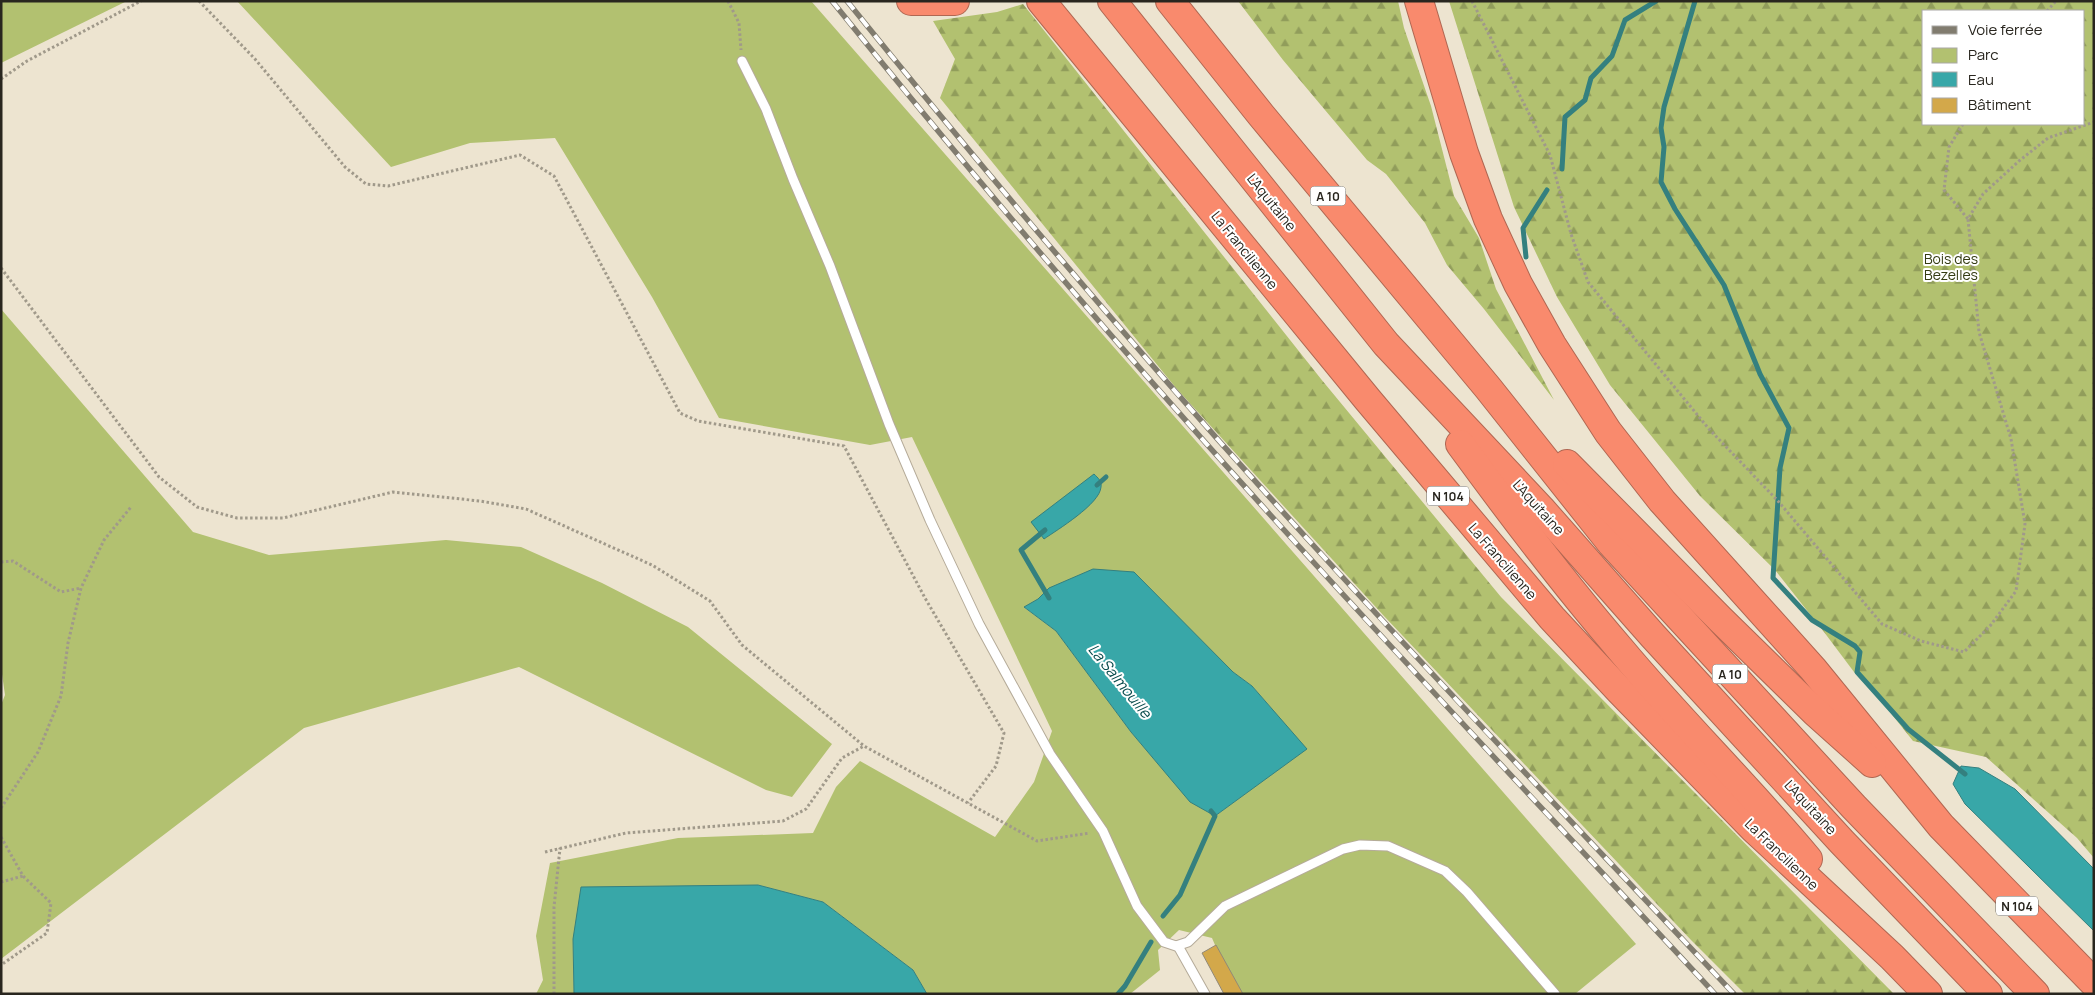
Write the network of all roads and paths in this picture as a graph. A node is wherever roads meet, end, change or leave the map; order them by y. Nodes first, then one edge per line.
1 (141, 1) edge
2 (199, 1) edge
3 (728, 1) edge
4 (910, 1) edge
5 (955, 1) edge
6 (1041, 1) edge
7 (1112, 1) edge
8 (1170, 1) edge
9 (1419, 1) edge
10 (1472, 1) edge
11 (742, 61) joint
12 (1, 79) edge
13 (2094, 122) edge
14 (1962, 125) edge
15 (1968, 219) junction
16 (1, 268) edge
17 (1386, 344) junction
18 (1488, 388) junction
19 (132, 507) dead end
20 (1, 562) edge
21 (81, 588) junction
22 (864, 746) junction
23 (968, 803) junction
24 (1, 808) edge
25 (1941, 826) junction
26 (1103, 831) junction
27 (1, 837) edge
28 (560, 848) junction
29 (545, 852) dead end
30 (23, 876) junction
31 (1, 882) edge
32 (1178, 946) junction
33 (1892, 957) junction
34 (1, 965) edge
35 (2094, 983) edge
36 (554, 994) edge
37 (1204, 994) edge
38 (1555, 994) edge
39 (1928, 994) edge
40 (1988, 994) edge
41 (2035, 994) edge

1 - 12 path
2 - 23 path
3 - 11 path
4 - 5 highway
6 - 33 highway, La Francilienne / N 104
7 - 17 highway, L'Aquitaine / A 10
8 - 18 highway, A 10
9 - 25 highway, N 104
10 - 15 path
11 - 26 lane
13 - 15 path
14 - 15 path
16 - 22 path
17 - 33 highway
17 - 40 highway, L'Aquitaine / A 10
18 - 25 highway
18 - 41 highway, A 10
19 - 21 path
20 - 21 path
21 - 24 path
22 - 23 path
22 - 28 path
23 - 26 path
25 - 35 highway, N 104
26 - 32 lane
27 - 30 path
28 - 29 path
28 - 36 path
30 - 31 path
30 - 34 path
32 - 37 lane
32 - 38 lane
33 - 39 highway, La Francilienne / N 104

